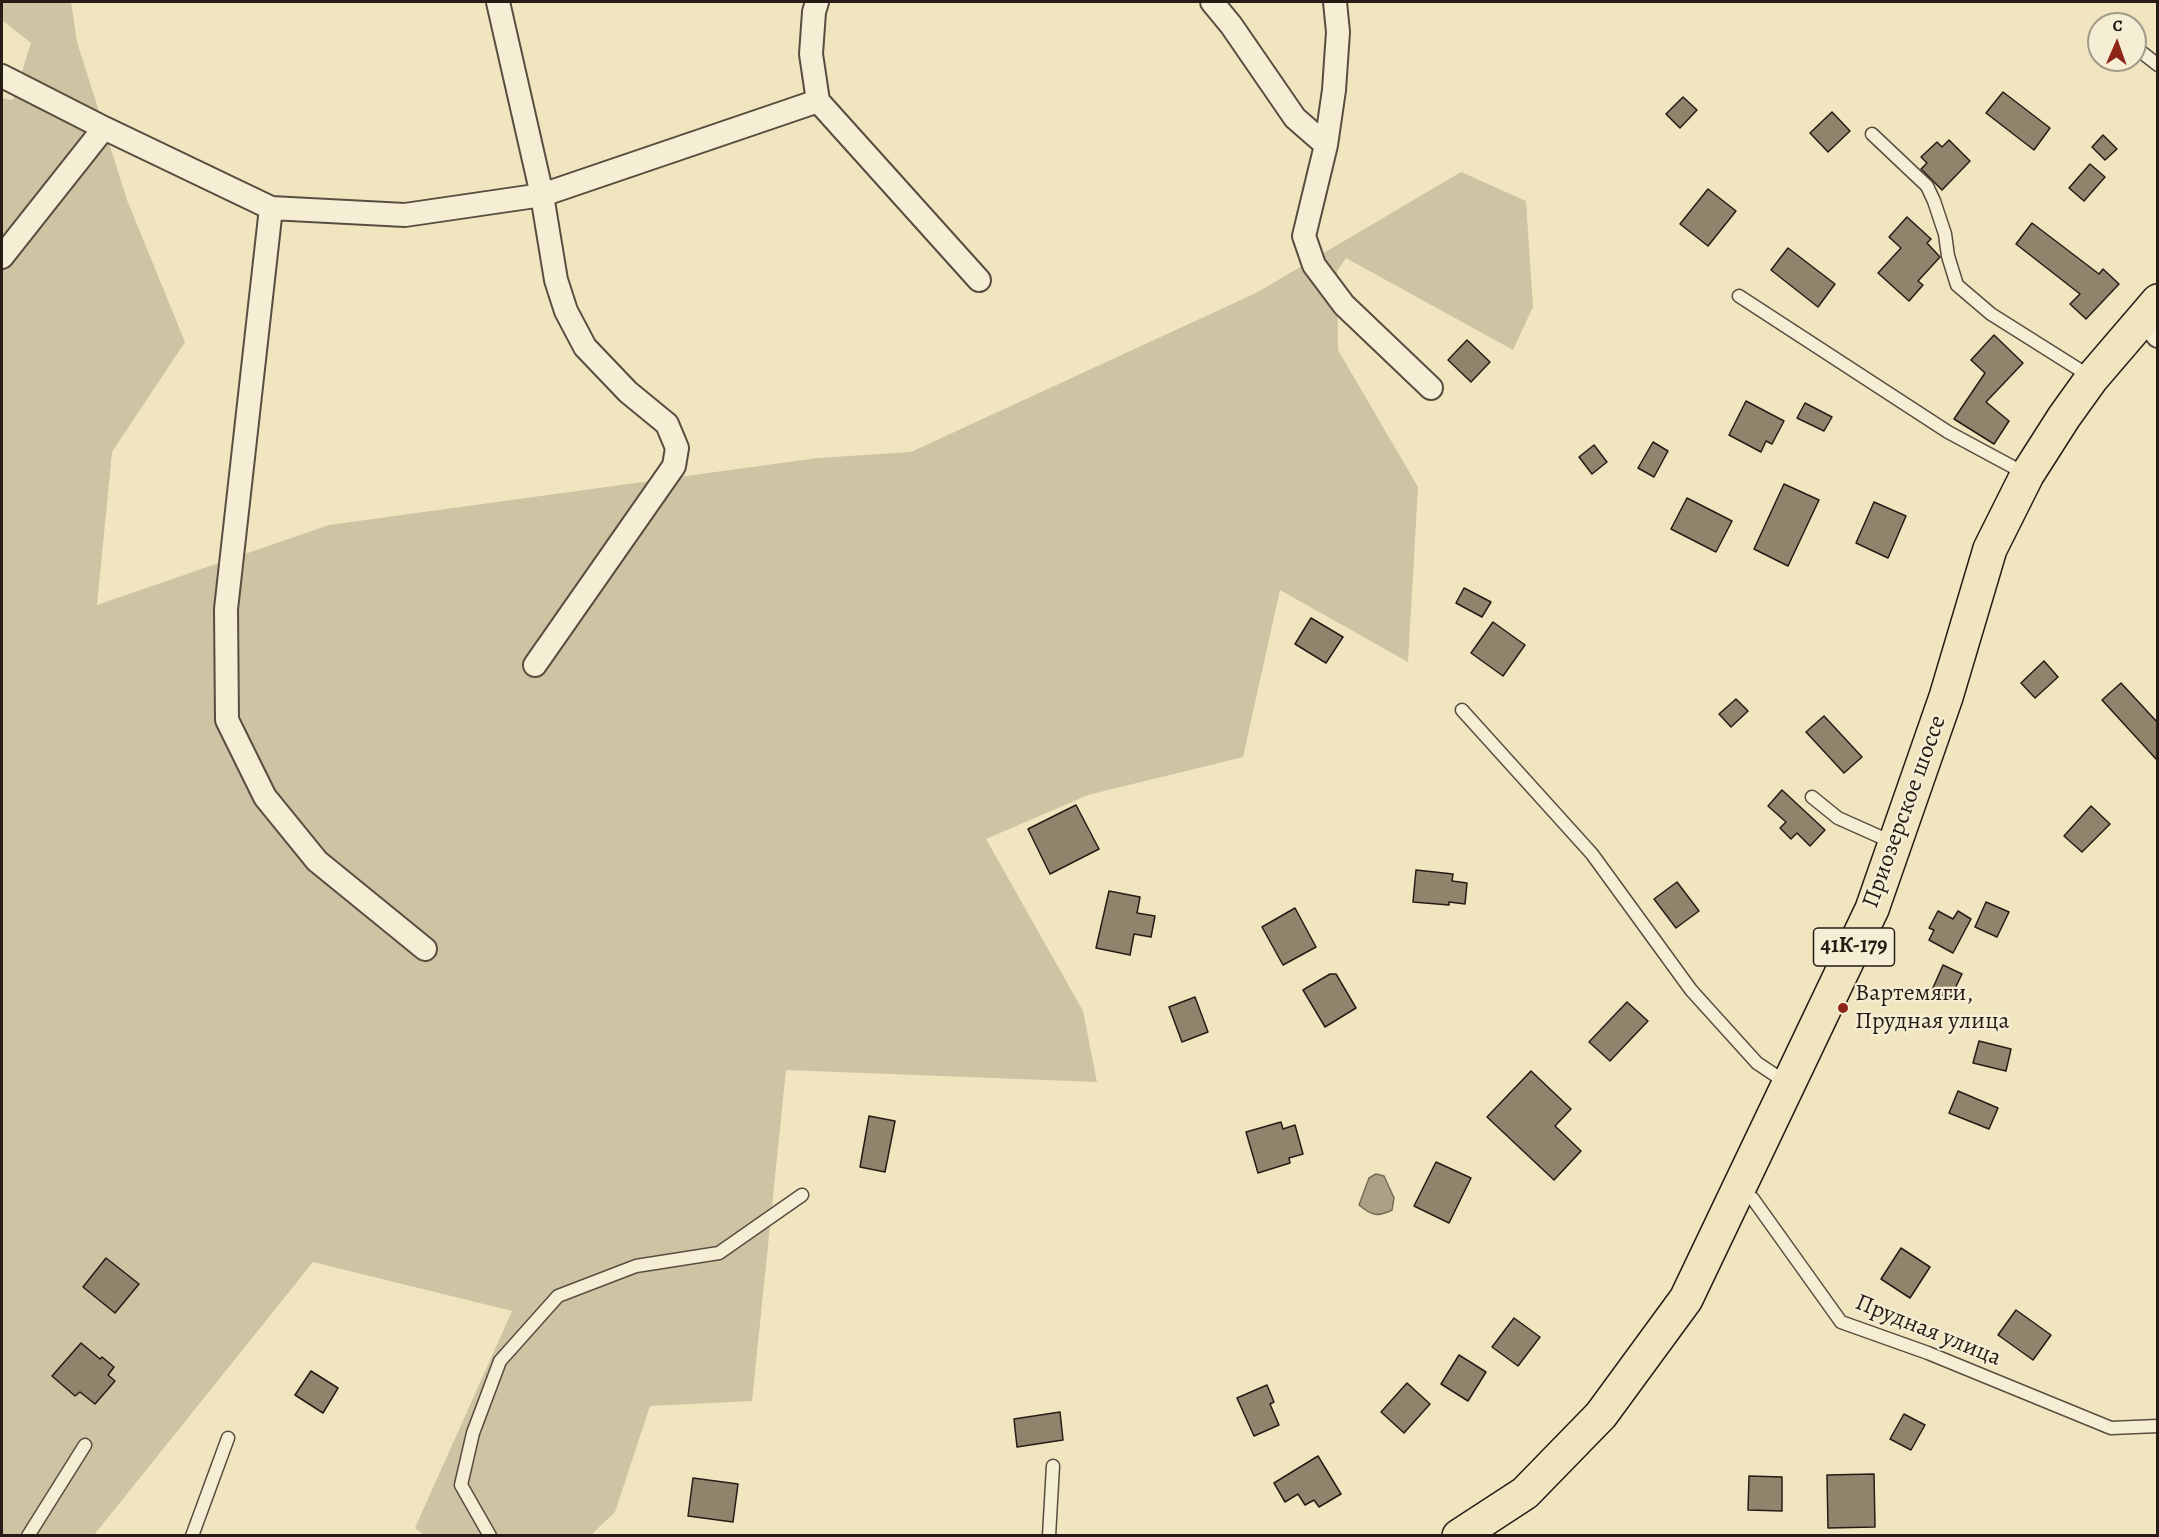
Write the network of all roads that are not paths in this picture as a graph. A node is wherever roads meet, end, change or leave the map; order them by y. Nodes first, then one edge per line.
1 (498, 2) edge
2 (817, 2) edge
3 (1212, 2) edge
4 (1335, 2) edge
5 (2, 76) edge
6 (818, 101) junction
7 (104, 128) junction
8 (1872, 134) dead end
9 (1326, 145) junction
10 (542, 195) junction
11 (271, 207) junction
12 (2, 257) edge
13 (979, 280) dead end
14 (1739, 296) dead end
15 (2153, 318) edge
16 (2092, 378) junction
17 (1431, 388) dead end
18 (2027, 475) junction
19 (535, 665) dead end
20 (1462, 710) dead end
21 (1812, 797) dead end
22 (1896, 843) junction
23 (426, 949) dead end
24 (1788, 1084) junction
25 (1740, 1187) junction
26 (802, 1195) dead end
27 (2157, 1426) edge
28 (228, 1438) dead end
29 (86, 1445) dead end
30 (1053, 1466) dead end
31 (28, 1536) edge
32 (192, 1536) edge
33 (490, 1536) edge
34 (1049, 1536) edge
35 (1459, 1536) edge

1 - 10 street
2 - 6 street
3 - 9 street
4 - 9 street
5 - 7 street
6 - 10 street
6 - 13 street
7 - 11 street
7 - 12 street
8 - 16 lane
9 - 17 street
10 - 11 street
10 - 19 street
11 - 23 street
14 - 18 lane
15 - 16 main road, Приозерское шоссе / 41К-179
16 - 18 main road, Приозерское шоссе / 41К-179
18 - 22 main road, Приозерское шоссе / 41К-179
20 - 24 lane
21 - 22 lane
22 - 24 main road, Приозерское шоссе / 41К-179
24 - 25 main road, Приозерское шоссе / 41К-179
25 - 27 lane, Прудная улица
25 - 35 main road, Приозерское шоссе / 41К-179
26 - 33 lane
28 - 32 lane
29 - 31 lane
30 - 34 lane

